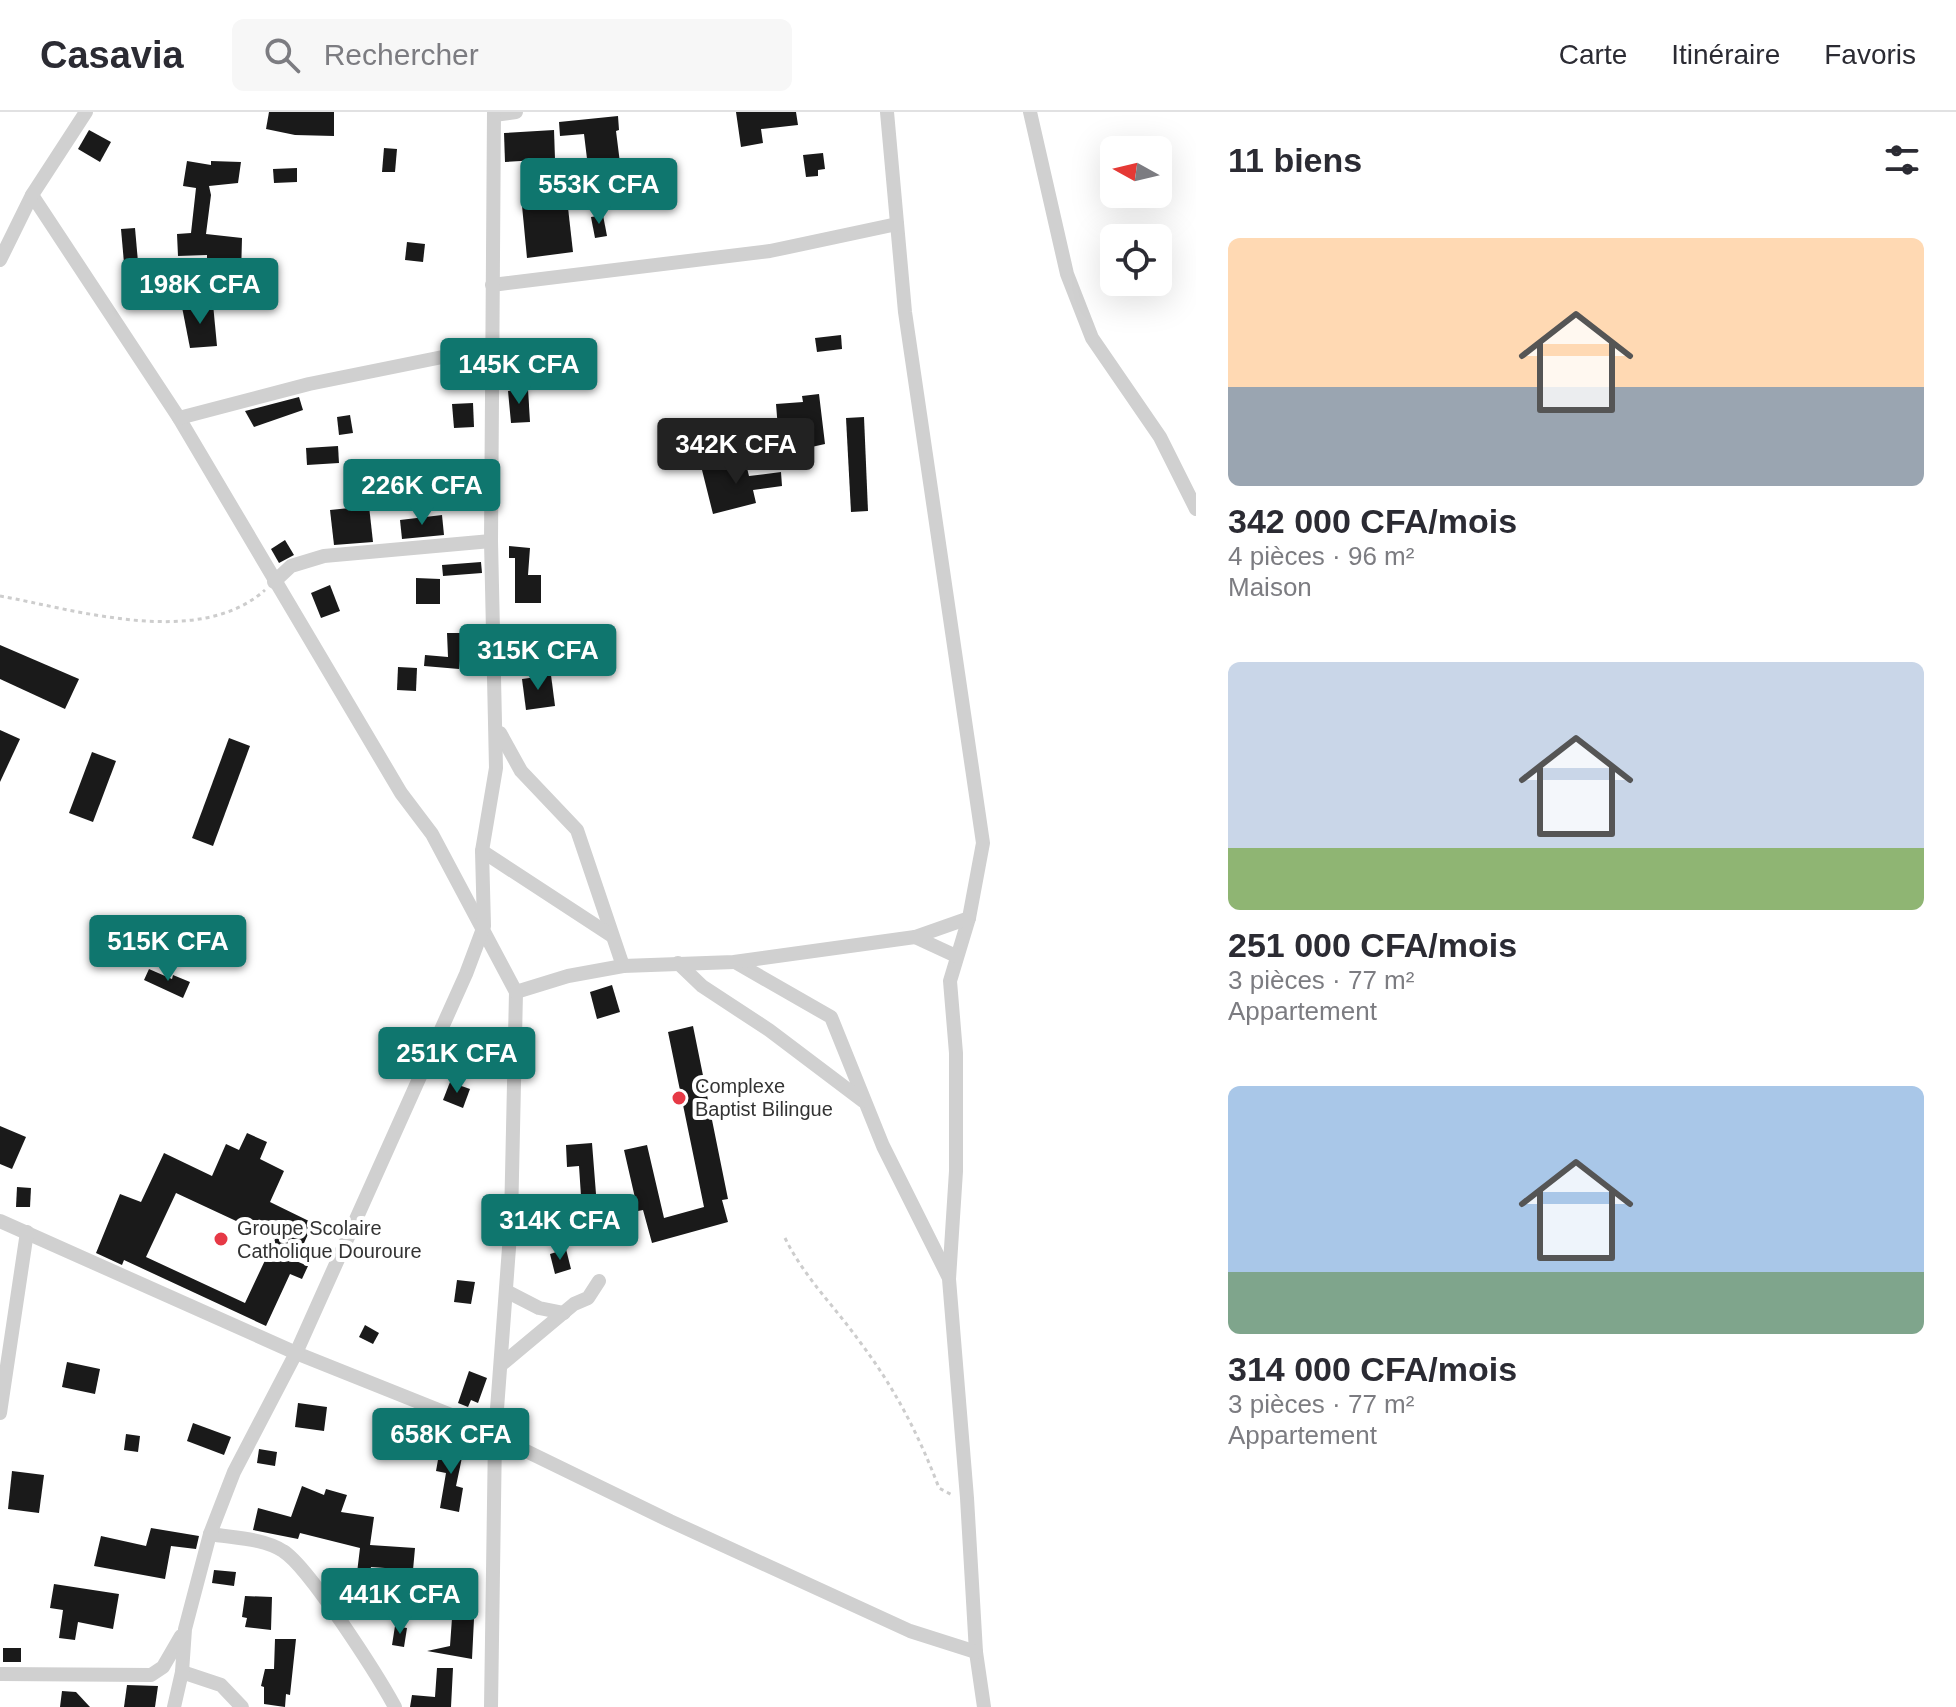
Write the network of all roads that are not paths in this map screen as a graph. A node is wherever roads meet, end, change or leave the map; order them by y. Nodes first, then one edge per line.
1 (86, 112) edge
2 (516, 112) edge
3 (887, 112) edge
4 (1030, 112) edge
5 (494, 114) edge
6 (32, 195) junction
7 (897, 224) junction
8 (0, 260) edge
9 (492, 285) junction
10 (492, 347) junction
11 (179, 418) junction
12 (1196, 509) edge
13 (491, 541) junction
14 (274, 582) junction
15 (497, 725) junction
16 (482, 851) junction
17 (969, 918) junction
18 (484, 926) junction
19 (612, 936) junction
20 (915, 937) junction
21 (956, 956) junction
22 (734, 962) junction
23 (678, 963) junction
24 (623, 966) junction
25 (516, 992) junction
26 (863, 1101) junction
27 (0, 1221) edge
28 (27, 1232) junction
29 (949, 1279) junction
30 (599, 1281) dead end
31 (506, 1291) junction
32 (564, 1313) junction
33 (296, 1353) junction
34 (501, 1365) junction
35 (0, 1413) edge
36 (495, 1436) junction
37 (210, 1534) junction
38 (185, 1629) junction
39 (976, 1652) junction
40 (182, 1672) junction
41 (0, 1674) edge
42 (174, 1707) edge
43 (242, 1707) edge
44 (395, 1707) edge
45 (491, 1707) edge
46 (984, 1707) edge

1 - 6 street
2 - 5 street
3 - 7 street
4 - 12 street
5 - 9 street
6 - 8 street
6 - 11 street
7 - 9 street
7 - 17 street
9 - 10 street
10 - 11 street
10 - 13 street
11 - 14 street
13 - 14 street
13 - 15 street
14 - 18 street
15 - 16 street
15 - 19 street
16 - 18 street
16 - 19 street
17 - 20 street
17 - 21 street
18 - 25 street
18 - 33 street
19 - 24 street
20 - 21 street
20 - 22 street
21 - 29 street
22 - 23 street
22 - 26 street
23 - 24 street
23 - 26 street
24 - 25 street
25 - 31 street
26 - 29 street
27 - 28 street
28 - 33 street
28 - 35 street
29 - 39 street
30 - 32 street
31 - 32 street
31 - 34 street
32 - 34 street
33 - 36 street
33 - 37 street
34 - 36 street
36 - 39 street
36 - 45 street
37 - 38 street
37 - 44 street
38 - 40 street
38 - 41 street
39 - 46 street
40 - 42 street
40 - 43 street

